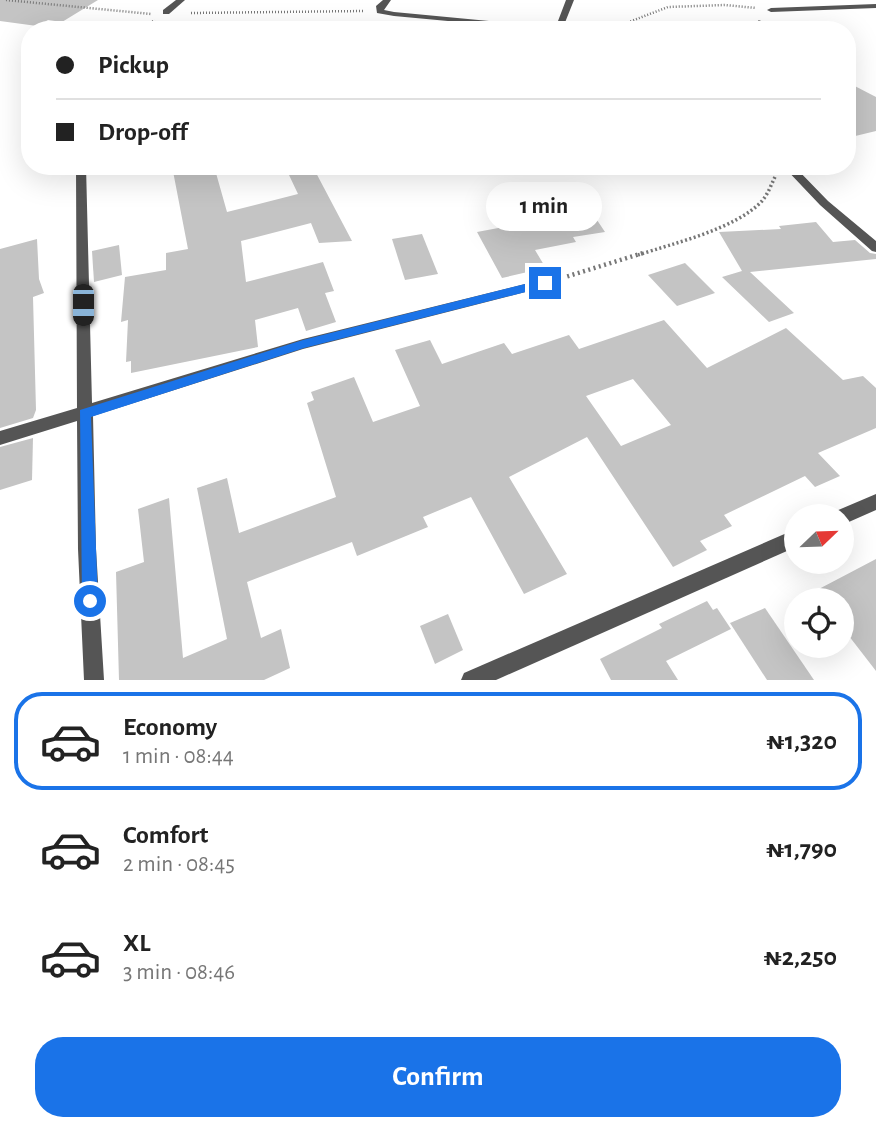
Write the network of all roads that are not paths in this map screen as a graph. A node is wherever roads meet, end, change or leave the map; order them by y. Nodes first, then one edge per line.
1 (181, 0) edge
2 (387, 0) edge
3 (570, 0) edge
4 (875, 2) edge
5 (771, 10) road end
6 (166, 12) dead end
7 (468, 21) edge
8 (562, 21) edge
9 (80, 175) edge
10 (791, 175) edge
11 (876, 248) edge
12 (545, 283) road end
13 (84, 414) junction
14 (0, 438) edge
15 (876, 502) edge
16 (854, 512) edge
17 (784, 543) edge
18 (94, 680) edge
19 (471, 680) edge

1 - 6 street
2 - 7 street
3 - 8 street
4 - 5 street
9 - 13 street
10 - 11 street
12 - 13 street
13 - 14 street
13 - 18 street
15 - 16 street
17 - 19 street

